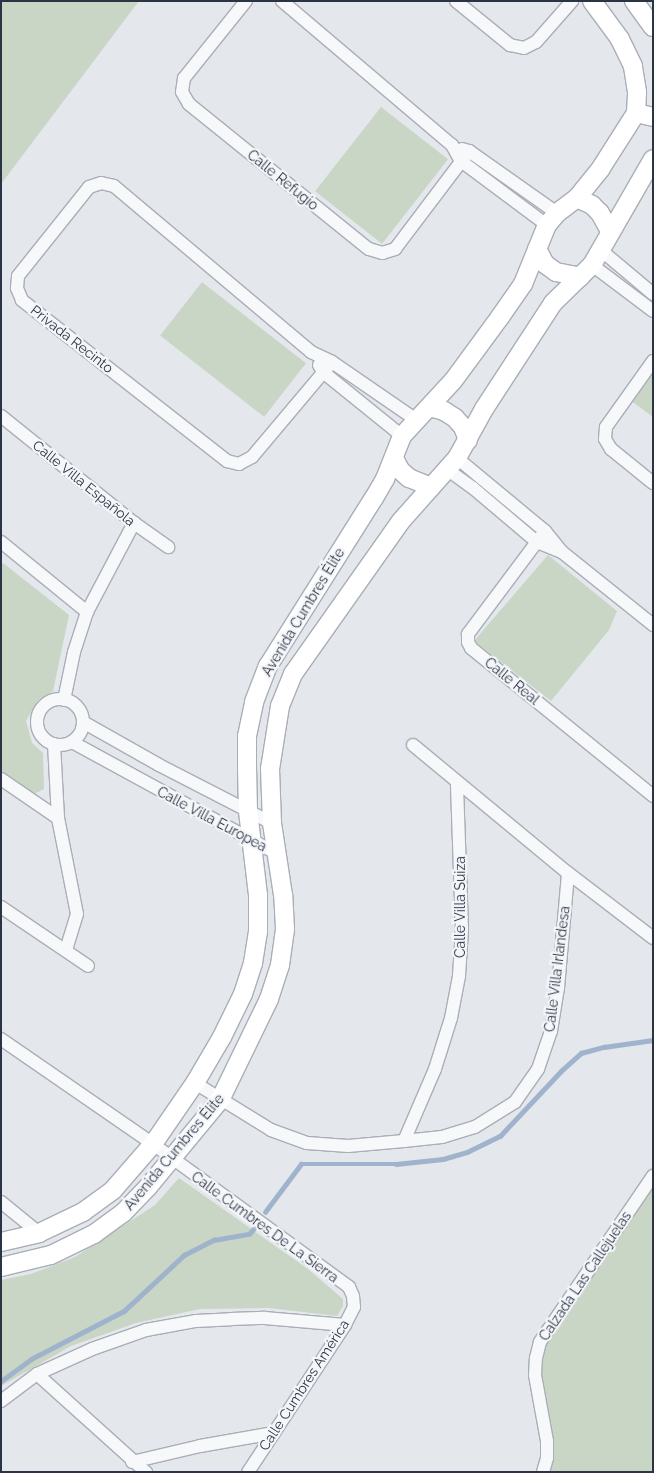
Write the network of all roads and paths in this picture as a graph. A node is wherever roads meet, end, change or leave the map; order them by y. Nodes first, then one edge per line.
1 (246, 1) edge
2 (282, 1) edge
3 (456, 1) edge
4 (572, 1) edge
5 (592, 1) edge
6 (634, 1) edge
7 (653, 27) edge
8 (644, 115) edge
9 (465, 156) junction
10 (653, 159) edge
11 (577, 198) junction
12 (552, 219) junction
13 (610, 231) junction
14 (537, 249) junction
15 (592, 264) junction
16 (653, 294) edge
17 (653, 310) edge
18 (311, 352) junction
19 (653, 361) edge
20 (332, 362) junction
21 (323, 372) junction
22 (430, 407) junction
23 (1, 416) edge
24 (415, 419) junction
25 (402, 436) junction
26 (468, 440) junction
27 (394, 458) junction
28 (452, 464) junction
29 (653, 483) edge
30 (431, 487) junction
31 (134, 523) junction
32 (545, 531) junction
33 (536, 542) junction
34 (2, 545) edge
35 (168, 547) dead end
36 (562, 552) junction
37 (307, 604) junction
38 (87, 612) junction
39 (332, 619) junction
40 (653, 625) edge
41 (64, 700) junction
42 (83, 722) junction
43 (72, 742) junction
44 (54, 744) junction
45 (413, 745) dead end
46 (160, 765) junction
47 (1, 779) edge
48 (457, 783) junction
49 (146, 784) junction
50 (653, 796) edge
51 (248, 811) junction
52 (58, 818) junction
53 (272, 823) junction
54 (251, 838) junction
55 (277, 854) junction
56 (568, 873) junction
57 (1, 907) edge
58 (653, 938) edge
59 (66, 950) junction
60 (88, 966) dead end
61 (1, 1039) edge
62 (195, 1083) junction
63 (220, 1100) junction
64 (404, 1141) junction
65 (153, 1144) junction
66 (171, 1159) junction
67 (653, 1176) edge
68 (1, 1202) edge
69 (39, 1233) junction
70 (1, 1242) edge
71 (1, 1267) edge
72 (354, 1296) joint
73 (345, 1325) junction
74 (37, 1374) junction
75 (1, 1401) edge
76 (274, 1433) junction
77 (132, 1462) junction
78 (146, 1472) edge
79 (248, 1472) edge
80 (543, 1472) edge

1 - 9 street, Calle Refugio
2 - 9 street
3 - 4 street
5 - 8 street
6 - 7 street
8 - 11 street
9 - 12 street
10 - 13 street, Avenida Cumbres Élite
11 - 12 street
11 - 13 street
12 - 14 street, Avenida Cumbres Élite
13 - 15 street, Avenida Cumbres Élite
14 - 15 street
14 - 22 street, Avenida Cumbres Élite
15 - 16 street
15 - 17 street
15 - 26 street, Avenida Cumbres Élite
18 - 20 street, Privada Recinto
18 - 21 street, Privada Recinto
18 - 21 street, Privada Recinto
19 - 29 street
20 - 21 street, Privada Recinto
20 - 24 street, Privada Recinto
21 - 25 street, Privada Recinto
22 - 24 street, Avenida Cumbres Élite
22 - 26 street
23 - 31 street, Calle Villa Española
24 - 25 street, Avenida Cumbres Élite
25 - 27 street, Avenida Cumbres Élite
26 - 28 street, Avenida Cumbres Élite
27 - 30 street
27 - 37 street, Avenida Cumbres Élite
28 - 30 street, Avenida Cumbres Élite
28 - 32 street
28 - 33 street
30 - 39 street, Avenida Cumbres Élite
31 - 35 street, Calle Villa Española
31 - 38 street
32 - 33 street, Calle Real
32 - 36 street
33 - 36 street
33 - 50 street, Calle Real
34 - 38 street
36 - 40 street
37 - 39 street
37 - 51 street, Avenida Cumbres Élite
38 - 41 street
39 - 53 street, Avenida Cumbres Élite
41 - 42 street
41 - 44 street
42 - 43 street
42 - 46 street, Calle Villa Europea
43 - 44 street
43 - 49 street, Calle Villa Europea
44 - 52 street
45 - 48 street
46 - 49 street, Calle Villa Europea
46 - 51 street, Calle Villa Europea
47 - 52 street
48 - 56 street
48 - 64 street, Calle Villa Suiza
49 - 54 street, Calle Villa Europea
51 - 53 street, Calle Villa Europea
51 - 54 street, Avenida Cumbres Élite
52 - 59 street
53 - 55 street, Avenida Cumbres Élite
54 - 55 street, Calle Villa Europea
54 - 62 street, Avenida Cumbres Élite
55 - 63 street, Avenida Cumbres Élite
56 - 58 street
56 - 64 street, Calle Villa Irlandesa
57 - 59 street
59 - 60 street
61 - 65 street, Calle Cumbres De La Sierra
62 - 63 street, Calle Villa Irlandesa
62 - 65 street, Avenida Cumbres Élite
63 - 64 street, Calle Villa Irlandesa
63 - 66 street, Avenida Cumbres Élite
65 - 66 street, Calle Cumbres De La Sierra
65 - 69 street, Avenida Cumbres Élite
66 - 71 street, Avenida Cumbres Élite
66 - 72 street, Calle Cumbres De La Sierra
67 - 80 street, Calzada Las Callejuelas
68 - 69 street
69 - 70 street, Avenida Cumbres Élite
72 - 73 street, Calle Cumbres América
73 - 74 street
73 - 76 street, Calle Cumbres América
74 - 75 street
74 - 77 street
76 - 77 street
76 - 79 street, Calle Cumbres América
77 - 78 street

